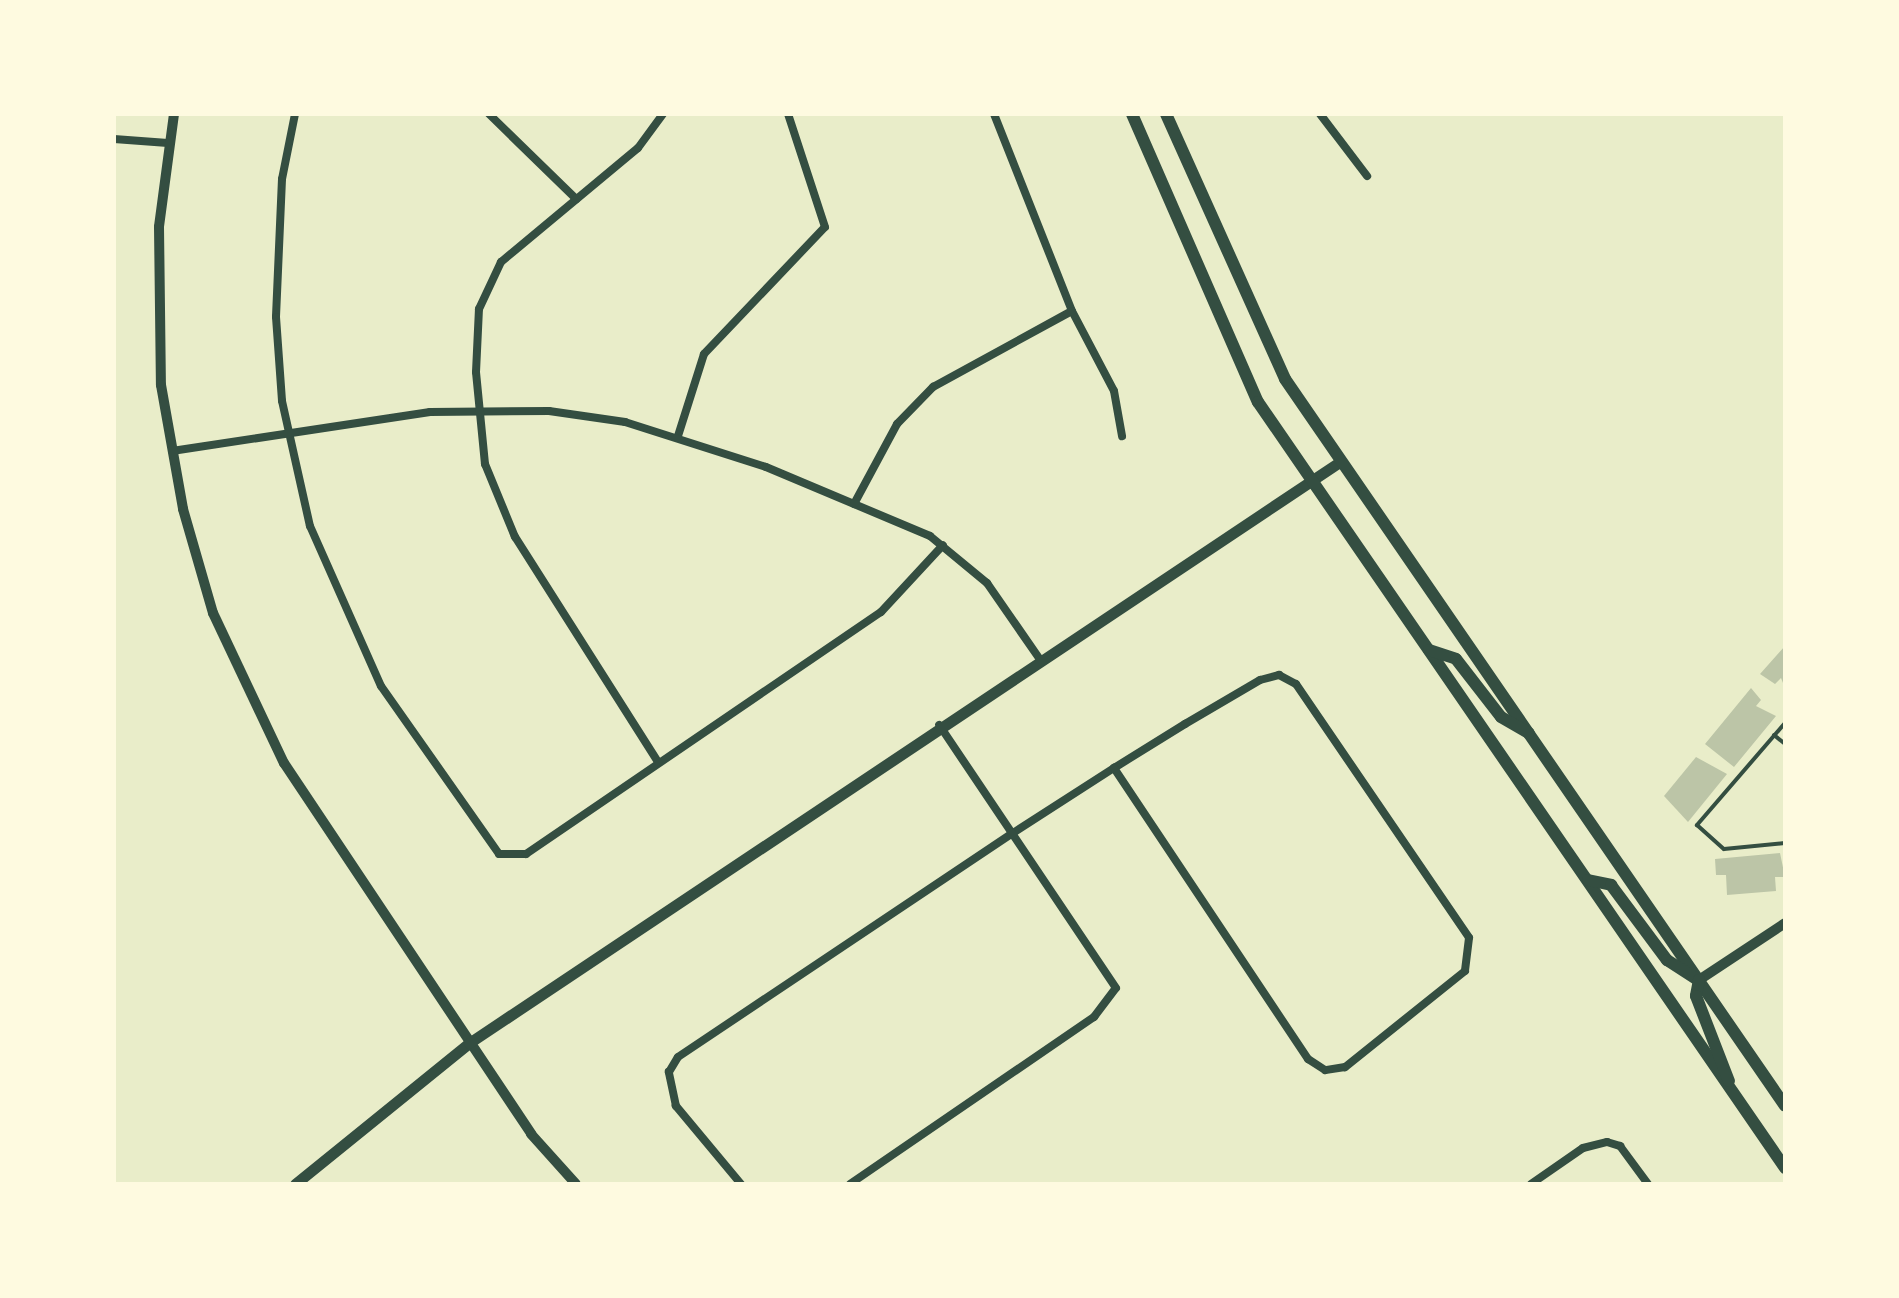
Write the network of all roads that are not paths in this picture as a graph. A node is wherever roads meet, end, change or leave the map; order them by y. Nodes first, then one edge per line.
1 (174, 114) edge
2 (295, 114) edge
3 (489, 114) edge
4 (663, 114) edge
5 (788, 114) edge
6 (994, 114) edge
7 (1132, 114) edge
8 (1166, 114) edge
9 (1320, 114) edge
10 (114, 139) edge
11 (168, 143) junction
12 (1367, 176) dead end
13 (576, 199) junction
14 (1072, 311) junction
15 (477, 410) junction
16 (287, 431) junction
17 (678, 436) junction
18 (1122, 436) dead end
19 (172, 451) junction
20 (1341, 461) junction
21 (1310, 481) junction
22 (854, 504) junction
23 (943, 545) junction
24 (1429, 650) junction
25 (1039, 658) junction
26 (1785, 723) edge
27 (939, 725) junction
28 (1529, 733) junction
29 (1774, 735) junction
30 (1785, 744) edge
31 (658, 762) junction
32 (1114, 768) junction
33 (1013, 833) junction
34 (1785, 843) edge
35 (1588, 880) junction
36 (1785, 923) edge
37 (1699, 980) junction
38 (469, 1043) junction
39 (1729, 1085) junction
40 (1785, 1106) edge
41 (1785, 1168) edge
42 (295, 1184) edge
43 (576, 1184) edge
44 (741, 1184) edge
45 (850, 1184) edge
46 (1531, 1184) edge
47 (1648, 1184) edge

1 - 11 street
2 - 16 street
3 - 13 street
4 - 13 street
5 - 17 street
6 - 14 street
7 - 21 main road
8 - 20 main road
9 - 12 street
10 - 11 street
11 - 19 street
13 - 15 street
14 - 18 street
14 - 22 street
15 - 16 street
15 - 17 street
15 - 31 street
16 - 19 street
16 - 31 street
17 - 22 street
19 - 38 street
20 - 21 main road
20 - 28 main road
21 - 24 main road
21 - 25 main road
22 - 23 street
23 - 25 street
23 - 31 street
24 - 28 main road
24 - 35 main road
25 - 27 main road
26 - 29 lane
27 - 33 street
27 - 38 main road
28 - 37 main road
29 - 30 lane
29 - 34 lane
32 - 32 street
32 - 33 street
33 - 44 street
33 - 45 street
35 - 37 main road
35 - 39 main road
36 - 37 street
37 - 39 main road
37 - 40 main road
38 - 42 main road
38 - 43 street
39 - 41 main road
46 - 47 street

